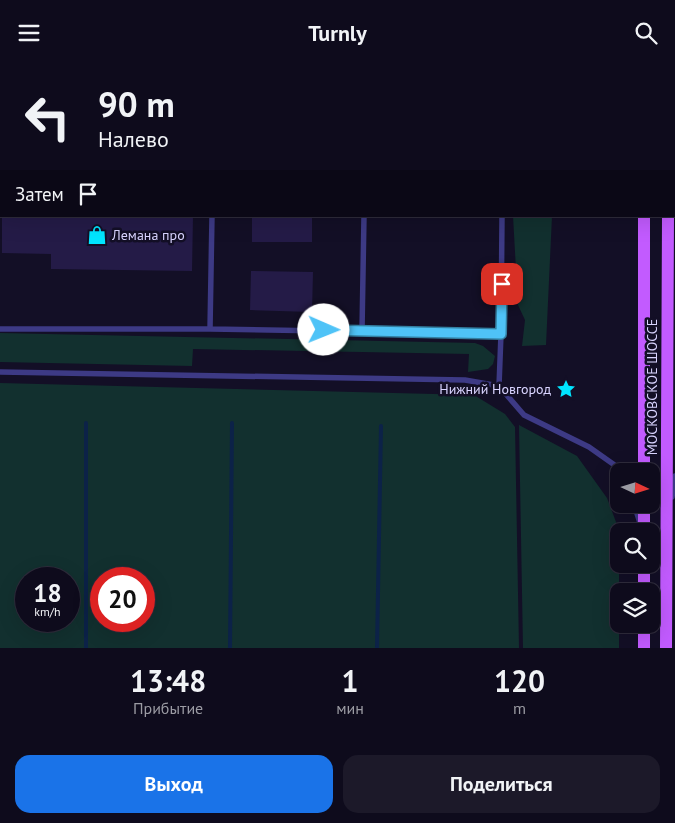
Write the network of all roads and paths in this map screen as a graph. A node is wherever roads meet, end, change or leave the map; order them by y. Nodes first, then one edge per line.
1 (212, 217) edge
2 (364, 217) edge
3 (502, 217) edge
4 (644, 217) edge
5 (668, 217) edge
6 (0, 329) edge
7 (210, 329) junction
8 (362, 331) junction
9 (501, 334) junction
10 (0, 372) edge
11 (499, 386) junction
12 (612, 463) edge
13 (644, 463) edge
14 (675, 476) edge
15 (666, 541) junction
16 (644, 633) edge
17 (644, 648) edge
18 (666, 648) edge

1 - 7 lane
2 - 8 lane
3 - 9 lane
4 - 13 main road, МОСКОВСКОЕ ШОССЕ
5 - 15 main road, МОСКОВСКОЕ ШОССЕ
6 - 7 lane
7 - 8 lane
8 - 9 lane
9 - 11 lane
10 - 11 lane
11 - 12 lane
14 - 15 lane
15 - 18 main road, МОСКОВСКОЕ ШОССЕ
16 - 17 main road

